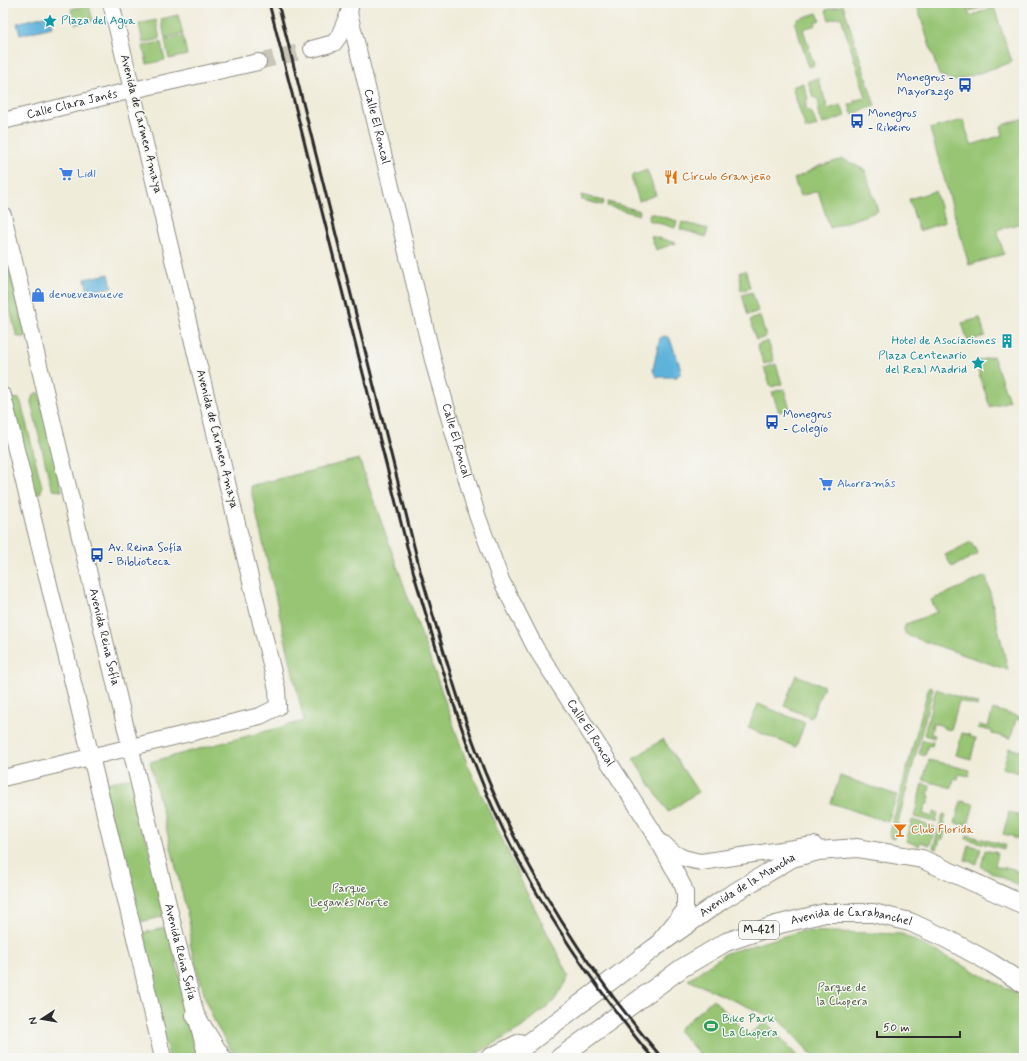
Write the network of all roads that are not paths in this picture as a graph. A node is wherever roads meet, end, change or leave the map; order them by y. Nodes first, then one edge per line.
1 (111, 3) edge
2 (347, 6) edge
3 (312, 49) tunnel mouth
4 (258, 62) tunnel mouth
5 (132, 90) junction
6 (3, 121) edge
7 (3, 215) edge
8 (3, 396) edge
9 (131, 747) junction
10 (91, 757) junction
11 (3, 778) edge
12 (653, 832) junction
13 (857, 848) junction
14 (1024, 905) edge
15 (654, 948) junction
16 (1024, 984) edge
17 (195, 1015) junction
18 (154, 1020) junction
19 (540, 1033) junction
20 (152, 1058) edge
21 (162, 1058) edge
22 (207, 1058) edge
23 (222, 1058) edge
24 (489, 1058) edge
25 (509, 1058) edge
26 (559, 1058) edge

1 - 5 street, Avenida de Carmen Amaya
2 - 3 street
2 - 12 street, Calle El Roncal
4 - 5 street, Calle Clara Janés
5 - 6 street, Calle Clara Janés
5 - 9 street, Avenida de Carmen Amaya
7 - 9 street, Avenida Reina Sofía
8 - 10 street
9 - 10 street, Avenida de Carmen Amaya
9 - 17 street, Avenida Reina Sofía
10 - 11 street, Avenida de Carmen Amaya
10 - 18 street
12 - 13 street, Calle El Roncal
12 - 15 street, Calle El Roncal
13 - 14 main road, Avenida de la Mancha
13 - 15 main road, Avenida de la Mancha
15 - 19 main road, Avenida de la Mancha
16 - 26 main road, Avenida de Carabanchel / M-421
17 - 22 street, Avenida Reina Sofía
17 - 23 main road
18 - 20 street
18 - 21 street
19 - 24 main road
19 - 25 main road, Avenida de la Mancha

